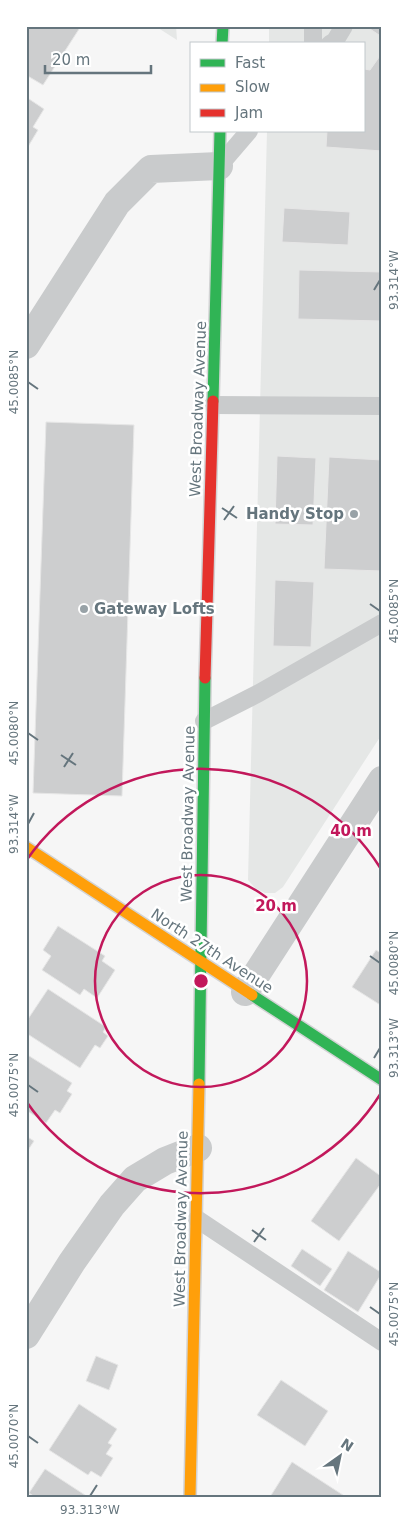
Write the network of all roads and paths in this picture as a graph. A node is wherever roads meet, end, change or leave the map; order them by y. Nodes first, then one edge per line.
1 (223, 26) edge
2 (313, 26) edge
3 (344, 26) edge
4 (222, 42) edge
5 (313, 42) edge
6 (333, 42) edge
7 (220, 132) edge
8 (247, 132) edge
9 (219, 166) junction
10 (26, 345) edge
11 (214, 405) junction
12 (382, 406) edge
13 (382, 623) edge
14 (204, 721) junction
15 (382, 780) edge
16 (26, 847) edge
17 (202, 963) junction
18 (245, 992) junction
19 (382, 1080) edge
20 (198, 1148) junction
21 (197, 1219) junction
22 (26, 1335) edge
23 (382, 1342) edge
24 (190, 1497) edge

1 - 4 main road
2 - 5 lane
3 - 6 lane
7 - 9 main road, West Broadway Avenue
8 - 9 lane
9 - 10 street
9 - 11 main road, West Broadway Avenue
11 - 12 lane
11 - 14 main road, West Broadway Avenue
13 - 14 lane
14 - 17 main road, West Broadway Avenue
15 - 18 street
16 - 17 main road, North 27th Avenue
17 - 18 main road, North 27th Avenue
17 - 20 main road, West Broadway Avenue
18 - 19 main road, North 27th Avenue
20 - 21 main road, West Broadway Avenue
20 - 22 street
21 - 23 lane
21 - 24 main road, West Broadway Avenue

